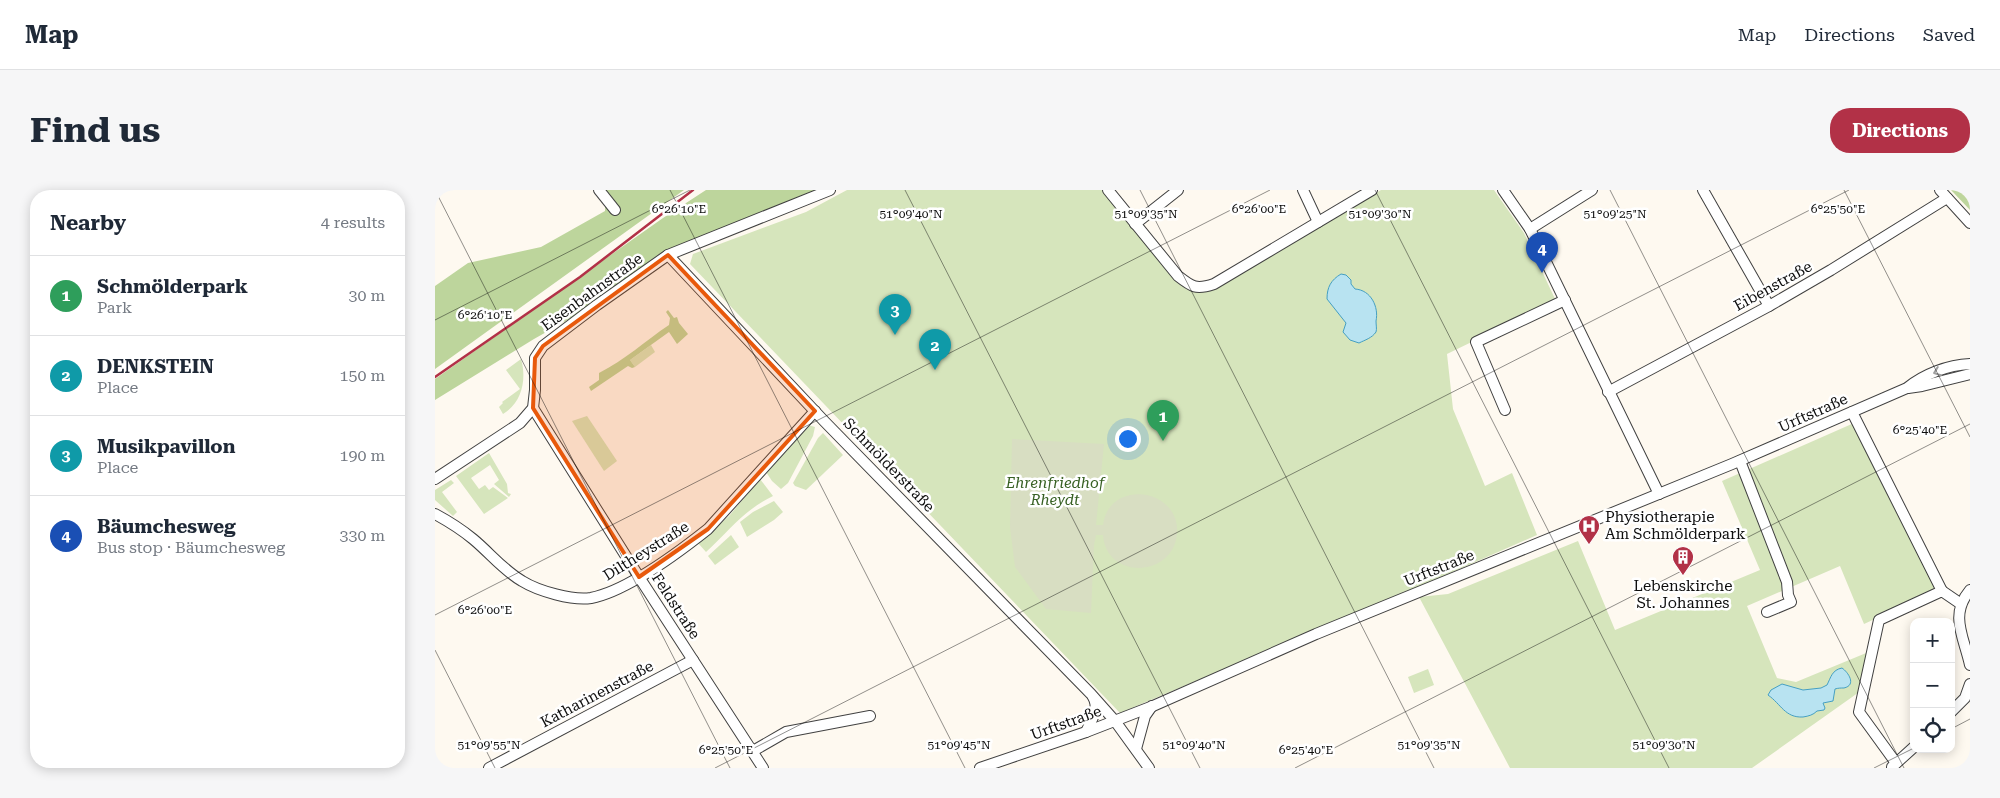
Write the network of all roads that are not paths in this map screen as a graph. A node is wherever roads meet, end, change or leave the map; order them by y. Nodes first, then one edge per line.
1 (599, 190) edge
2 (830, 190) edge
3 (1107, 190) edge
4 (1177, 190) edge
5 (1303, 190) edge
6 (1372, 190) edge
7 (1503, 190) edge
8 (1593, 190) edge
9 (1703, 190) edge
10 (1944, 194) edge
11 (615, 210) dead end
12 (1318, 222) junction
13 (1970, 223) edge
14 (1135, 224) junction
15 (1530, 229) junction
16 (668, 255) junction
17 (1565, 300) junction
18 (1769, 306) junction
19 (1970, 364) edge
20 (1970, 374) edge
21 (1907, 388) junction
22 (1609, 392) junction
23 (533, 408) junction
24 (1505, 410) dead end
25 (815, 411) junction
26 (1852, 412) junction
27 (1740, 461) junction
28 (435, 478) edge
29 (1659, 494) junction
30 (435, 514) edge
31 (639, 577) junction
32 (1970, 590) edge
33 (1943, 591) junction
34 (1961, 604) junction
35 (1767, 612) dead end
36 (693, 660) junction
37 (1970, 664) edge
38 (1970, 684) edge
39 (1091, 694) junction
40 (1153, 706) junction
41 (1955, 708) edge
42 (870, 716) dead end
43 (1115, 721) junction
44 (1086, 732) junction
45 (1136, 749) junction
46 (753, 751) junction
47 (1910, 752) edge
48 (1894, 766) edge
49 (489, 768) edge
50 (763, 768) edge
51 (980, 768) edge
52 (1149, 768) edge

1 - 11 street
2 - 16 street, Eisenbahnstraße
3 - 14 street
4 - 14 street
5 - 12 street
6 - 12 street
7 - 15 street
8 - 15 street
9 - 18 street
10 - 13 street
10 - 18 street, Eibenstraße
12 - 14 street
15 - 17 street
16 - 23 street, Eisenbahnstraße
16 - 25 street, Schmölderstraße
17 - 22 street
17 - 24 street
18 - 22 street, Eibenstraße
19 -> 21 street, Urftstraße
20 - 21 street, Urftstraße
21 - 26 street, Urftstraße
22 - 29 street
23 - 28 street
23 - 31 street, Feldstraße
25 - 31 street, Diltheystraße
25 - 39 street, Schmölderstraße
26 - 27 street, Urftstraße
26 - 33 street
27 - 29 street, Urftstraße
27 - 35 street
29 - 40 street, Urftstraße
30 - 31 street, Diltheystraße
31 - 36 street, Feldstraße
32 - 34 street
33 - 34 street
33 - 48 street
34 - 37 street
36 - 46 street, Feldstraße
36 - 49 street, Katharinenstraße
38 - 41 street
39 - 43 street, Schmölderstraße
39 - 44 street
40 - 43 street, Urftstraße
40 - 45 street
42 - 46 street
43 - 44 street, Urftstraße
43 - 45 street, Schmölderstraße
44 - 51 street, Urftstraße
45 - 52 street, Schmölderstraße
46 - 50 street, Feldstraße
47 - 48 street

